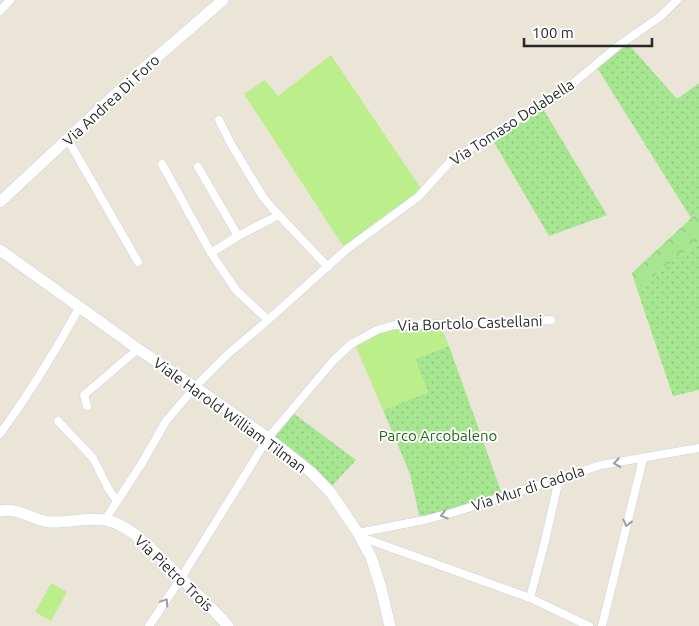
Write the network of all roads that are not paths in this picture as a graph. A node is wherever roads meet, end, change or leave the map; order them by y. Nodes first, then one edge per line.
1 (10, 0) edge
2 (223, 0) edge
3 (677, 0) edge
4 (0, 11) edge
5 (219, 120) dead end
6 (68, 140) junction
7 (162, 164) dead end
8 (198, 167) dead end
9 (0, 202) edge
10 (280, 215) junction
11 (238, 236) junction
12 (0, 250) edge
13 (211, 253) junction
14 (138, 262) dead end
15 (328, 266) junction
16 (79, 308) junction
17 (268, 320) junction
18 (551, 320) dead end
19 (138, 349) junction
20 (195, 387) junction
21 (87, 406) dead end
22 (58, 420) dead end
23 (0, 434) edge
24 (268, 438) junction
25 (699, 448) edge
26 (643, 459) junction
27 (559, 479) junction
28 (117, 501) junction
29 (0, 511) edge
30 (104, 520) junction
31 (360, 536) junction
32 (181, 578) junction
33 (530, 598) junction
34 (149, 626) edge
35 (228, 626) edge
36 (390, 626) edge
37 (589, 626) edge
38 (602, 626) edge

1 - 4 street
2 - 6 street, Via Andrea Di Foro
3 - 15 street, Via Tomaso Dolabella
5 - 10 street
6 - 9 street, Via Andrea Di Foro
6 - 14 street
7 - 13 street
8 - 11 street
10 - 11 street
10 - 15 street
11 - 13 street
12 - 16 street, Viale Harold William Tilman
13 - 17 street
15 - 17 street, Via Tomaso Dolabella
16 - 19 street, Viale Harold William Tilman
16 - 23 street
17 - 20 street, Via Tomaso Dolabella
18 - 24 street, Via Bortolo Castellani
19 - 20 street, Viale Harold William Tilman
19 - 21 street
20 - 24 street, Viale Harold William Tilman
20 - 28 street, Via Tomaso Dolabella
22 - 28 street
24 - 31 street, Viale Harold William Tilman
24 - 32 street, Via Bortolo Castellani
25 - 26 street, Via Mur di Cadola
26 -> 27 street, Via Mur di Cadola
26 -> 38 street
27 -> 31 street, Via Mur di Cadola
27 - 33 street
28 - 30 street, Via Tomaso Dolabella
29 - 30 street, Via Pietro Trois
30 - 32 street, Via Pietro Trois
31 - 33 street
31 - 36 street, Viale Harold William Tilman
34 -> 32 street, Via Bortolo Castellani
32 - 35 street, Via Pietro Trois
33 - 37 street

